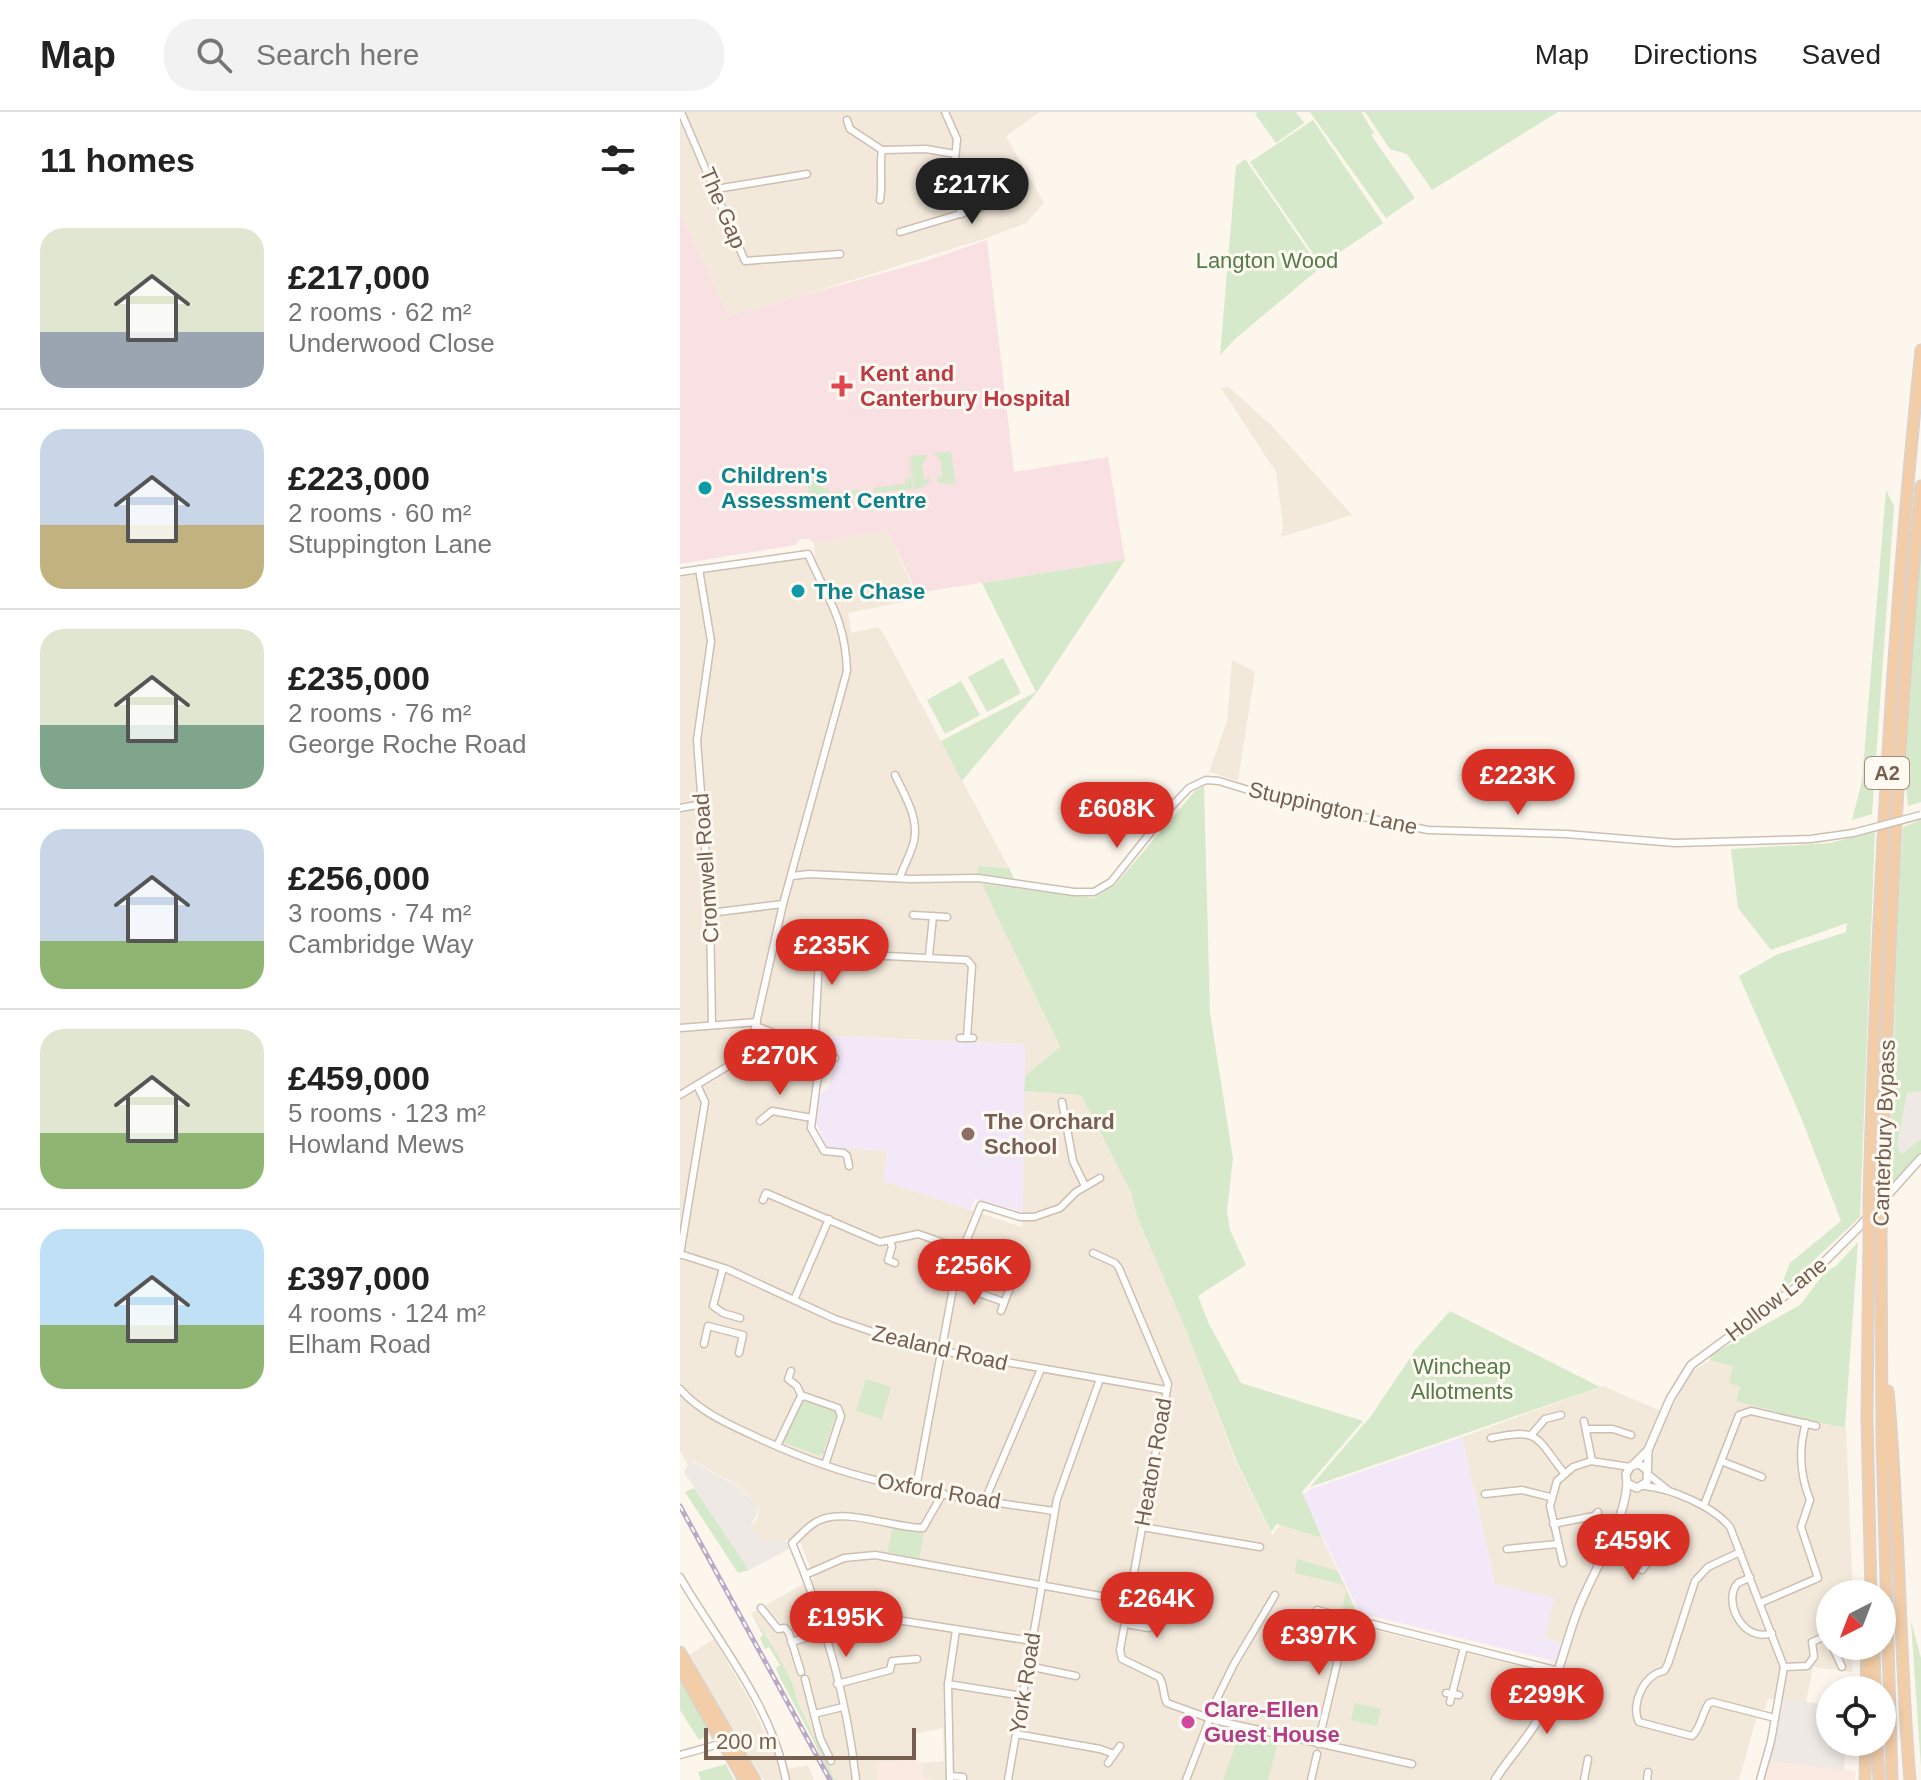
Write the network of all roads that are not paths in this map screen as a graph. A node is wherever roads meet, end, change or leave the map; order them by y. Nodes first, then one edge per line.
1 (681, 112) edge
2 (945, 112) edge
3 (847, 120) dead end
4 (882, 150) junction
5 (955, 154) junction
6 (807, 174) dead end
7 (991, 188) dead end
8 (716, 189) junction
9 (880, 200) dead end
10 (961, 214) junction
11 (900, 232) dead end
12 (840, 254) dead end
13 (1921, 350) edge
14 (1921, 486) edge
15 (699, 569) junction
16 (680, 572) edge
17 (900, 779) dead end
18 (703, 804) junction
19 (680, 808) edge
20 (1921, 815) edge
21 (792, 876) junction
22 (900, 877) junction
23 (783, 904) junction
24 (710, 913) junction
25 (913, 915) dead end
26 (933, 916) junction
27 (947, 917) dead end
28 (929, 956) junction
29 (756, 1024) junction
30 (712, 1025) junction
31 (680, 1028) edge
32 (967, 1038) dead end
33 (810, 1047) junction
34 (826, 1054) junction
35 (835, 1058) dead end
36 (697, 1085) junction
37 (680, 1095) edge
38 (1062, 1102) dead end
39 (812, 1118) junction
40 (760, 1121) dead end
41 (1065, 1125) junction
42 (1057, 1127) dead end
43 (824, 1151) junction
44 (816, 1158) dead end
45 (1921, 1158) edge
46 (849, 1166) dead end
47 (1100, 1178) dead end
48 (1085, 1186) junction
49 (763, 1200) dead end
50 (684, 1211) edge
51 (829, 1219) junction
52 (890, 1241) junction
53 (962, 1249) junction
54 (1093, 1253) dead end
55 (680, 1254) edge
56 (895, 1263) dead end
57 (1010, 1265) dead end
58 (723, 1268) junction
59 (953, 1284) junction
60 (794, 1300) junction
61 (1004, 1302) junction
62 (1001, 1311) dead end
63 (731, 1315) junction
64 (740, 1318) dead end
65 (726, 1331) junction
66 (704, 1344) dead end
67 (941, 1352) junction
68 (739, 1353) dead end
69 (1041, 1369) junction
70 (791, 1371) dead end
71 (1100, 1379) junction
72 (680, 1389) edge
73 (1166, 1390) junction
74 (802, 1397) junction
75 (1561, 1415) dead end
76 (1584, 1421) dead end
77 (1806, 1423) junction
78 (1816, 1426) dead end
79 (1586, 1429) junction
80 (1532, 1434) junction
81 (1631, 1435) dead end
82 (1491, 1438) dead end
83 (1887, 1444) junction
84 (777, 1446) junction
85 (1648, 1450) junction
86 (1592, 1461) junction
87 (1721, 1461) junction
88 (1602, 1462) junction
89 (825, 1465) junction
90 (1632, 1466) junction
91 (1648, 1472) junction
92 (1564, 1473) junction
93 (1762, 1477) dead end
94 (1627, 1481) junction
95 (1641, 1487) junction
96 (916, 1488) junction
97 (943, 1493) junction
98 (1485, 1494) dead end
99 (1674, 1494) junction
100 (1550, 1497) junction
101 (985, 1500) junction
102 (1624, 1504) junction
103 (1704, 1505) junction
104 (1054, 1511) junction
105 (1598, 1512) dead end
106 (1553, 1524) junction
107 (1142, 1527) junction
108 (1558, 1544) junction
109 (1260, 1547) dead end
110 (1507, 1549) dead end
111 (1604, 1552) junction
112 (1740, 1552) junction
113 (1652, 1557) dead end
114 (1563, 1563) dead end
115 (805, 1575) junction
116 (680, 1577) edge
117 (1750, 1577) junction
118 (1870, 1580) edge
119 (1040, 1586) junction
120 (1275, 1595) dead end
121 (1128, 1601) junction
122 (1760, 1603) junction
123 (1165, 1604) dead end
124 (761, 1608) dead end
125 (1317, 1610) dead end
126 (1348, 1617) junction
127 (884, 1618) dead end
128 (1125, 1624) junction
129 (956, 1630) junction
130 (824, 1633) junction
131 (1772, 1633) junction
132 (1032, 1641) junction
133 (1816, 1641) edge
134 (791, 1642) junction
135 (1464, 1647) junction
136 (680, 1652) edge
137 (917, 1659) dead end
138 (1839, 1660) edge
139 (1028, 1666) junction
140 (1807, 1666) junction
141 (1784, 1667) junction
142 (1842, 1667) dead end
143 (680, 1668) edge
144 (1559, 1671) junction
145 (1076, 1676) dead end
146 (1812, 1676) dead end
147 (837, 1684) junction
148 (948, 1684) junction
149 (1023, 1696) junction
150 (1452, 1696) dead end
151 (843, 1707) junction
152 (814, 1714) junction
153 (1209, 1717) junction
154 (1775, 1718) junction
155 (1016, 1734) junction
156 (723, 1743) junction
157 (1318, 1744) junction
158 (1120, 1746) dead end
159 (1114, 1754) junction
160 (1317, 1754) dead end
161 (680, 1755) edge
162 (1866, 1756) edge
163 (1878, 1756) edge
164 (1588, 1759) dead end
165 (831, 1761) dead end
166 (1108, 1763) dead end
167 (1412, 1764) dead end
168 (856, 1778) edge
169 (950, 1778) edge
170 (744, 1780) edge
171 (755, 1780) edge
172 (786, 1780) edge
173 (963, 1780) edge
174 (1008, 1780) edge
175 (1186, 1780) edge
176 (1311, 1780) edge
177 (1495, 1780) edge
178 (1584, 1780) edge
179 (1760, 1780) edge
180 (1865, 1780) edge
181 (1879, 1780) edge
182 (1892, 1780) edge
183 (1910, 1780) edge

1 - 8 street, The Gap
2 - 5 street
3 - 4 street
4 - 5 street
4 - 9 street
5 - 10 street
6 - 8 street
7 - 10 street
8 - 12 street, The Gap
10 - 11 street
13 - 118 highway, Canterbury Bypass / A2, bridge
14 - 83 highway, Canterbury Bypass / A2, bridge
15 - 16 street
15 - 18 street, Cromwell Road
15 - 21 street
17 - 22 street
18 - 19 street
18 - 24 street, Cromwell Road
20 - 22 street, Stuppington Lane, bridge
21 - 22 street, Stuppington Lane
21 - 23 street
23 - 24 street
23 - 29 street
24 - 30 street, Cromwell Road
25 - 26 street
26 - 27 street
26 - 28 street
28 - 32 street
28 - 33 street
29 - 30 street
29 - 33 street
29 - 36 street
30 - 31 street
33 - 34 street
34 - 35 street
34 - 39 street
36 - 37 street
36 - 50 street
38 - 41 street
39 - 40 street
39 - 43 street
41 - 42 street
41 - 48 street
43 - 44 street
43 - 46 street
45 - 85 street, Hollow Lane
47 - 48 street
48 - 53 street
49 - 51 street
50 - 55 street
51 - 52 street
51 - 60 street
52 - 53 street
52 - 56 street
53 - 59 street
54 - 73 street, Heaton Road
55 - 58 street, Zealand Road
57 - 61 street
58 - 60 street, Zealand Road
58 - 63 street
59 - 61 street
59 - 67 street
60 - 67 street, Zealand Road
61 - 62 street
63 - 64 street
63 - 65 street
65 - 66 street
65 - 68 street
67 - 69 street, Zealand Road
67 - 96 street
69 - 71 street, Zealand Road
69 - 101 street
70 - 74 street
71 - 73 street, Zealand Road
71 - 104 street, York Road
72 - 84 street, Oxford Road
73 - 107 street, Heaton Road
74 - 84 street
74 - 89 street
75 - 80 street
76 - 79 street
77 - 78 street
77 - 87 street
77 - 122 street
79 - 81 street
79 - 86 street
80 - 82 street
80 - 92 street
83 - 182 highway, Canterbury Bypass / A2
83 - 183 highway, A2
84 - 89 street, Oxford Road
85 - 90 street, Hollow Lane
85 - 91 street, Hollow Lane
86 - 88 street
86 - 92 street
87 - 93 street
87 - 103 street
88 - 90 street
88 - 94 street
89 - 96 street, Oxford Road
90 - 91 street
90 - 94 street, Hollow Lane
91 - 95 street, Hollow Lane
91 - 99 street
92 - 100 street
94 - 95 street
94 - 102 street, Hollow Lane
95 - 99 street
95 - 102 street, Hollow Lane
96 - 97 street, Oxford Road
97 - 101 street, Oxford Road
97 - 115 street
98 - 100 street
99 - 103 street
100 - 106 street
101 - 104 street, Oxford Road
102 - 111 street, Hollow Lane
103 - 112 street
104 - 119 street, York Road
105 - 106 street
106 - 108 street
107 - 109 street
107 - 121 street, Heaton Road
108 - 110 street
108 - 114 street
111 - 113 street
111 - 144 street, Hollow Lane
112 - 117 street
112 - 154 street
115 - 119 street
115 - 130 street
116 - 172 street
117 - 122 street
117 - 131 street
119 - 121 street
119 - 132 street, York Road
120 - 153 street
121 - 128 street, Heaton Road
122 - 131 street
123 - 128 street
124 - 134 street
125 - 126 street
126 - 135 street
126 - 157 street
127 - 129 street
128 - 153 street, Heaton Road
129 - 132 street
129 - 148 street
130 - 134 street
130 - 147 street
131 - 141 street
132 - 139 street, York Road
133 - 140 street
134 - 152 street
135 - 144 street
135 - 150 street
136 - 171 highway
137 - 147 street
138 - 142 street
139 - 145 street
139 - 149 street, York Road
140 - 141 street
140 - 146 street
141 - 154 street
143 - 156 highway
144 - 177 street, Hollow Lane
147 - 151 street
148 - 149 street
148 - 169 street
149 - 155 street, York Road
151 - 152 street
151 - 168 street
152 - 165 street
153 - 157 street
153 - 175 street
154 - 179 street
155 - 159 street
155 - 174 street, York Road
156 - 161 street
156 - 170 highway
157 - 167 street
158 - 159 street
159 - 166 street
160 - 176 street
162 - 180 highway
163 - 181 highway
164 - 178 street
169 - 173 street

